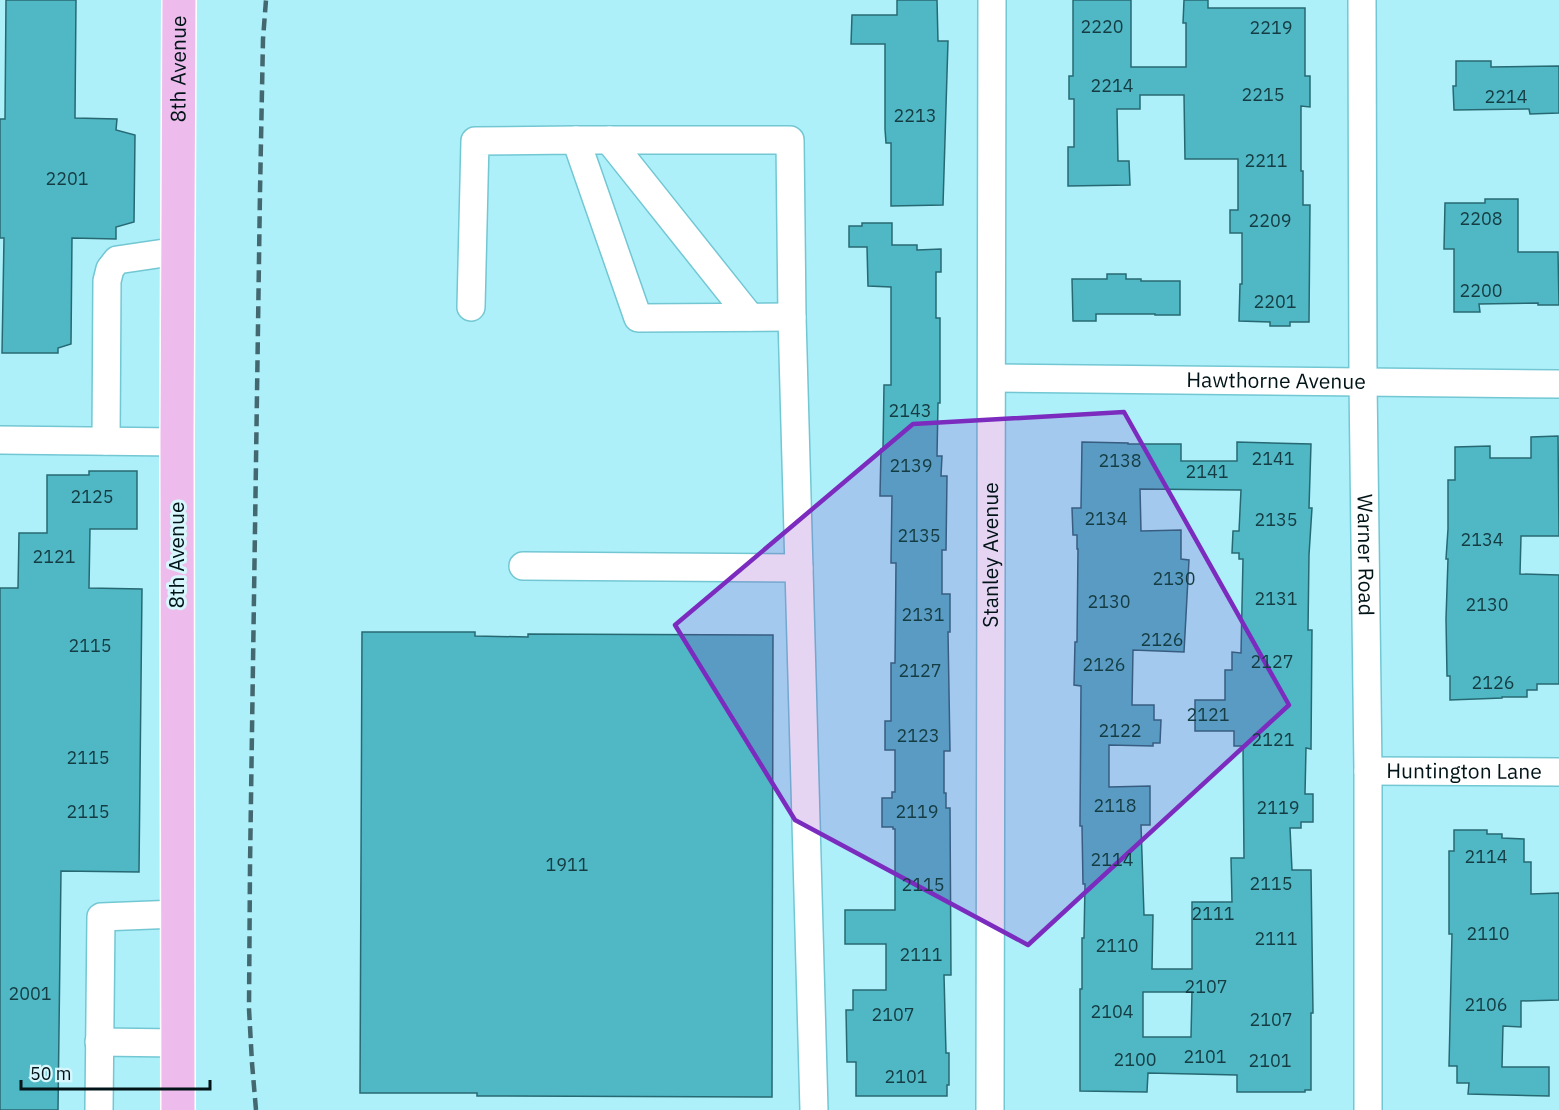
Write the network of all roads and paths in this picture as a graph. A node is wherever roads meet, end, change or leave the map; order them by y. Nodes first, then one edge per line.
1 (179, 0) edge
2 (992, 0) edge
3 (1362, 0) edge
4 (576, 140) junction
5 (609, 140) junction
6 (178, 251) junction
7 (471, 307) dead end
8 (750, 317) junction
9 (792, 317) junction
10 (992, 378) junction
11 (1363, 382) junction
12 (1559, 384) edge
13 (0, 440) edge
14 (106, 441) junction
15 (177, 442) junction
16 (523, 566) dead end
17 (800, 568) junction
18 (1368, 771) junction
19 (1559, 772) edge
20 (177, 914) junction
21 (99, 1042) junction
22 (177, 1043) junction
23 (99, 1110) edge
24 (177, 1110) edge
25 (814, 1110) edge
26 (990, 1110) edge
27 (1368, 1110) edge

1 - 6 main road, 8th Avenue
2 - 10 street, Stanley Avenue
3 - 11 street, Warner Road
4 - 5 street
4 - 7 street
4 - 8 street
5 - 8 street
5 - 9 street
6 - 14 street
6 - 15 main road, 8th Avenue
8 - 9 street
9 - 17 street
10 - 11 street, Hawthorne Avenue
10 - 26 street, Stanley Avenue
11 - 12 street, Hawthorne Avenue
11 - 18 street, Warner Road
13 - 14 street
14 - 15 street
15 - 20 main road, 8th Avenue
16 - 17 street
17 - 25 street
18 - 19 street, Huntington Lane
18 - 27 street, Warner Road
20 - 21 street
20 - 22 main road, 8th Avenue
21 - 22 street
21 - 23 street
22 - 24 main road, 8th Avenue

